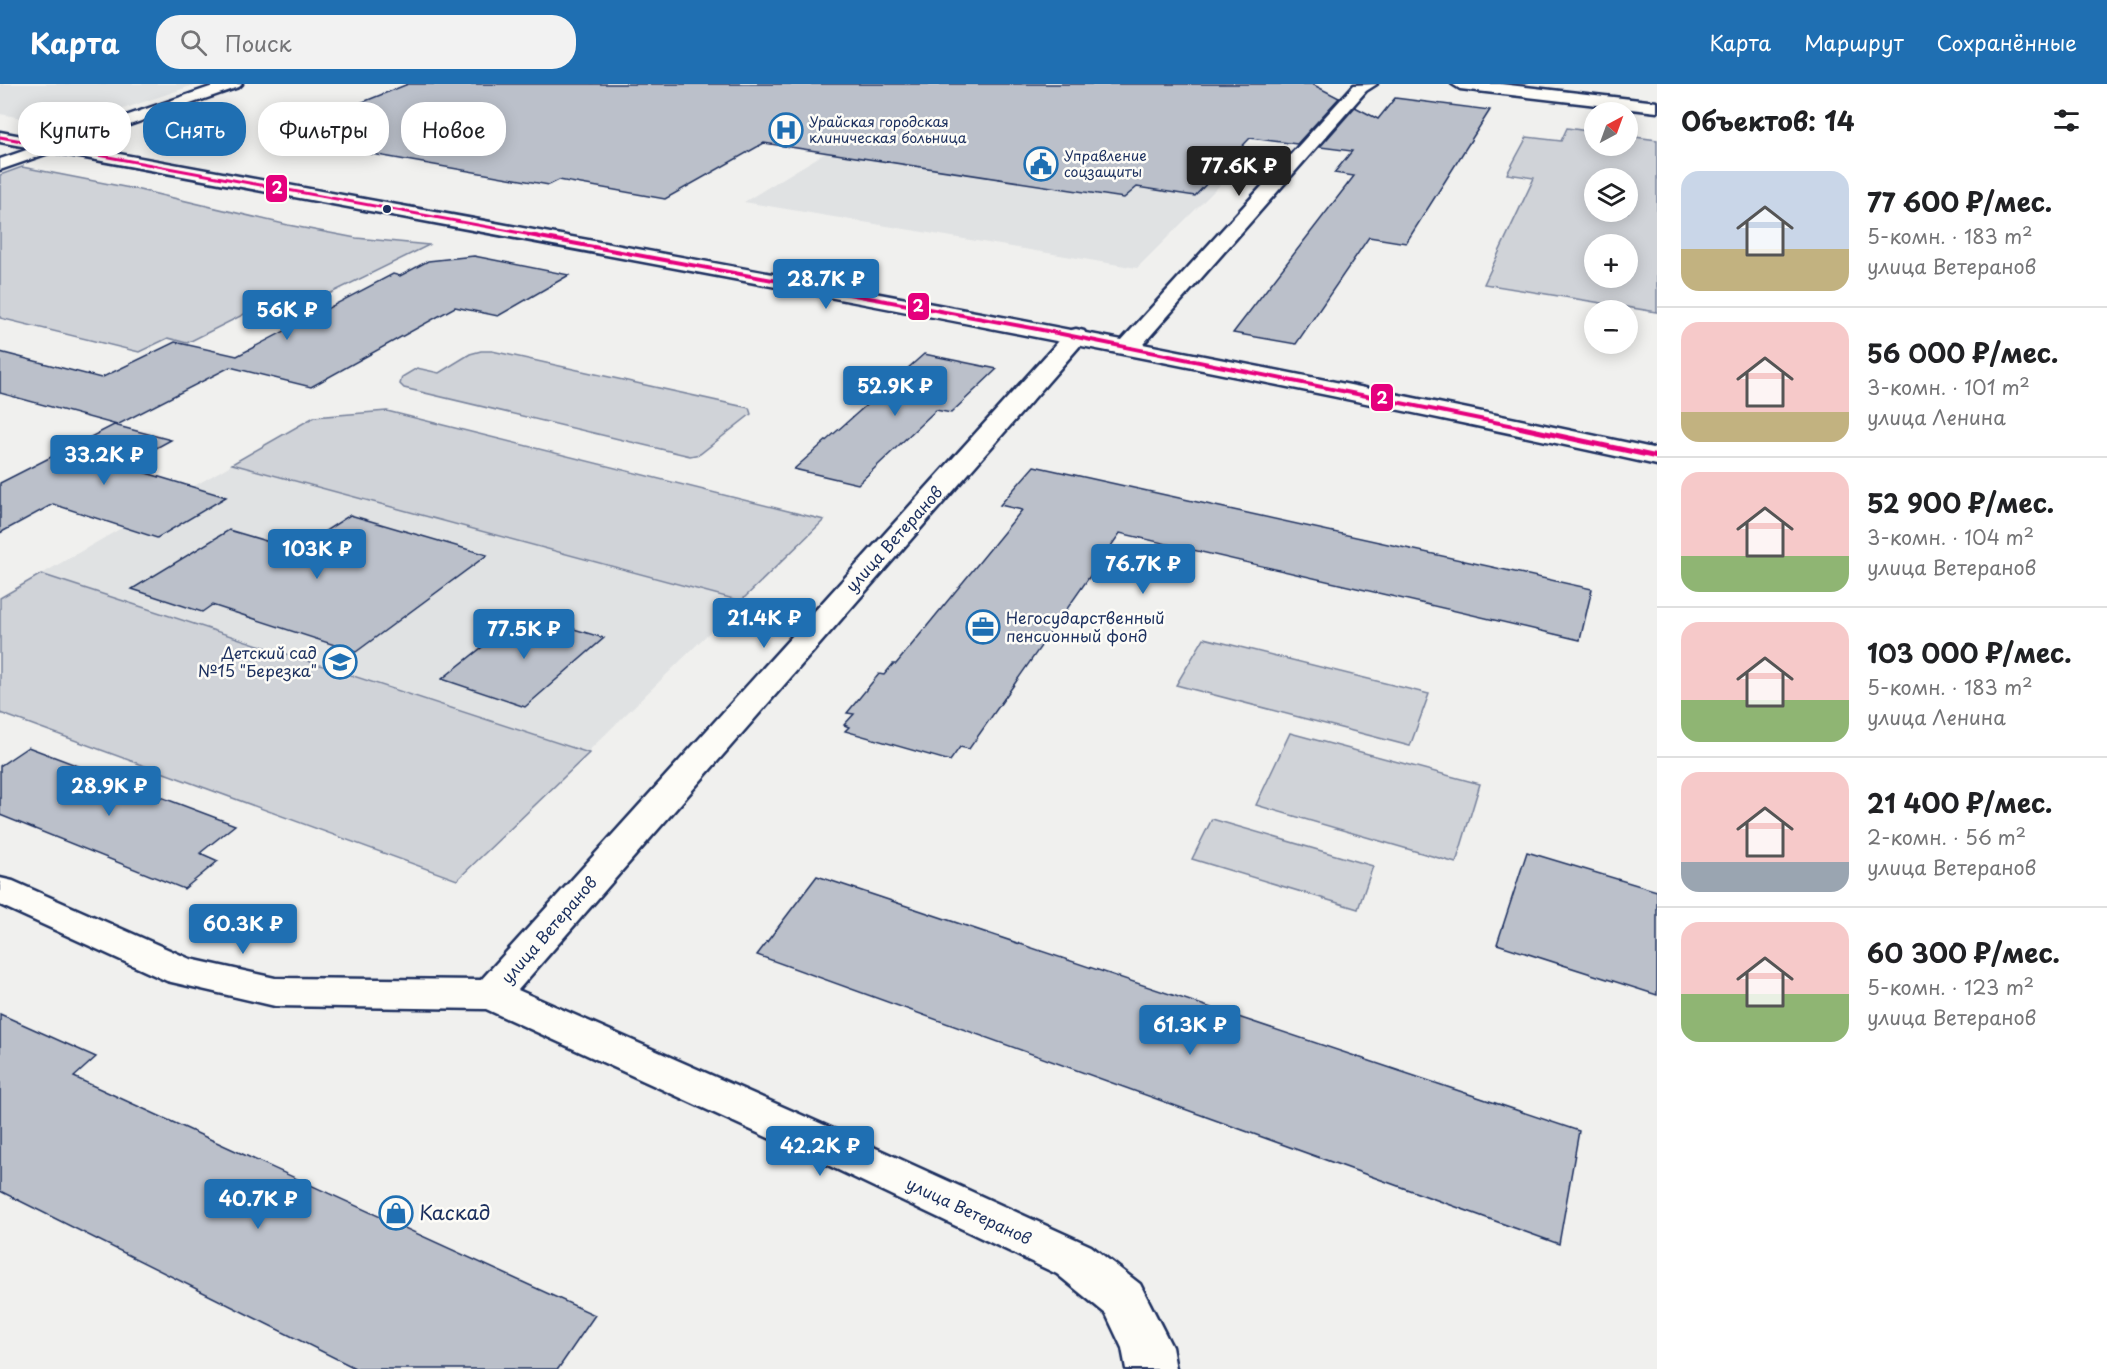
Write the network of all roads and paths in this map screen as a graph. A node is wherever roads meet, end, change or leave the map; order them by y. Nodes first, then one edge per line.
1 (234, 84) edge
2 (1369, 84) edge
3 (1460, 84) edge
4 (1657, 107) edge
5 (131, 120) edge
6 (0, 137) edge
7 (18, 140) edge
8 (26, 156) edge
9 (101, 156) edge
10 (0, 165) edge
11 (1076, 336) junction
12 (1129, 346) junction
13 (1657, 457) edge
14 (0, 890) edge
15 (491, 995) junction
16 (1151, 1369) edge

1 - 5 street
2 - 12 street
3 - 4 street
6 - 7 street
8 - 10 street
9 - 11 street
11 - 12 street
11 - 15 street, улица Ветеранов
12 - 13 street
14 - 15 street
15 - 16 street, улица Ветеранов

